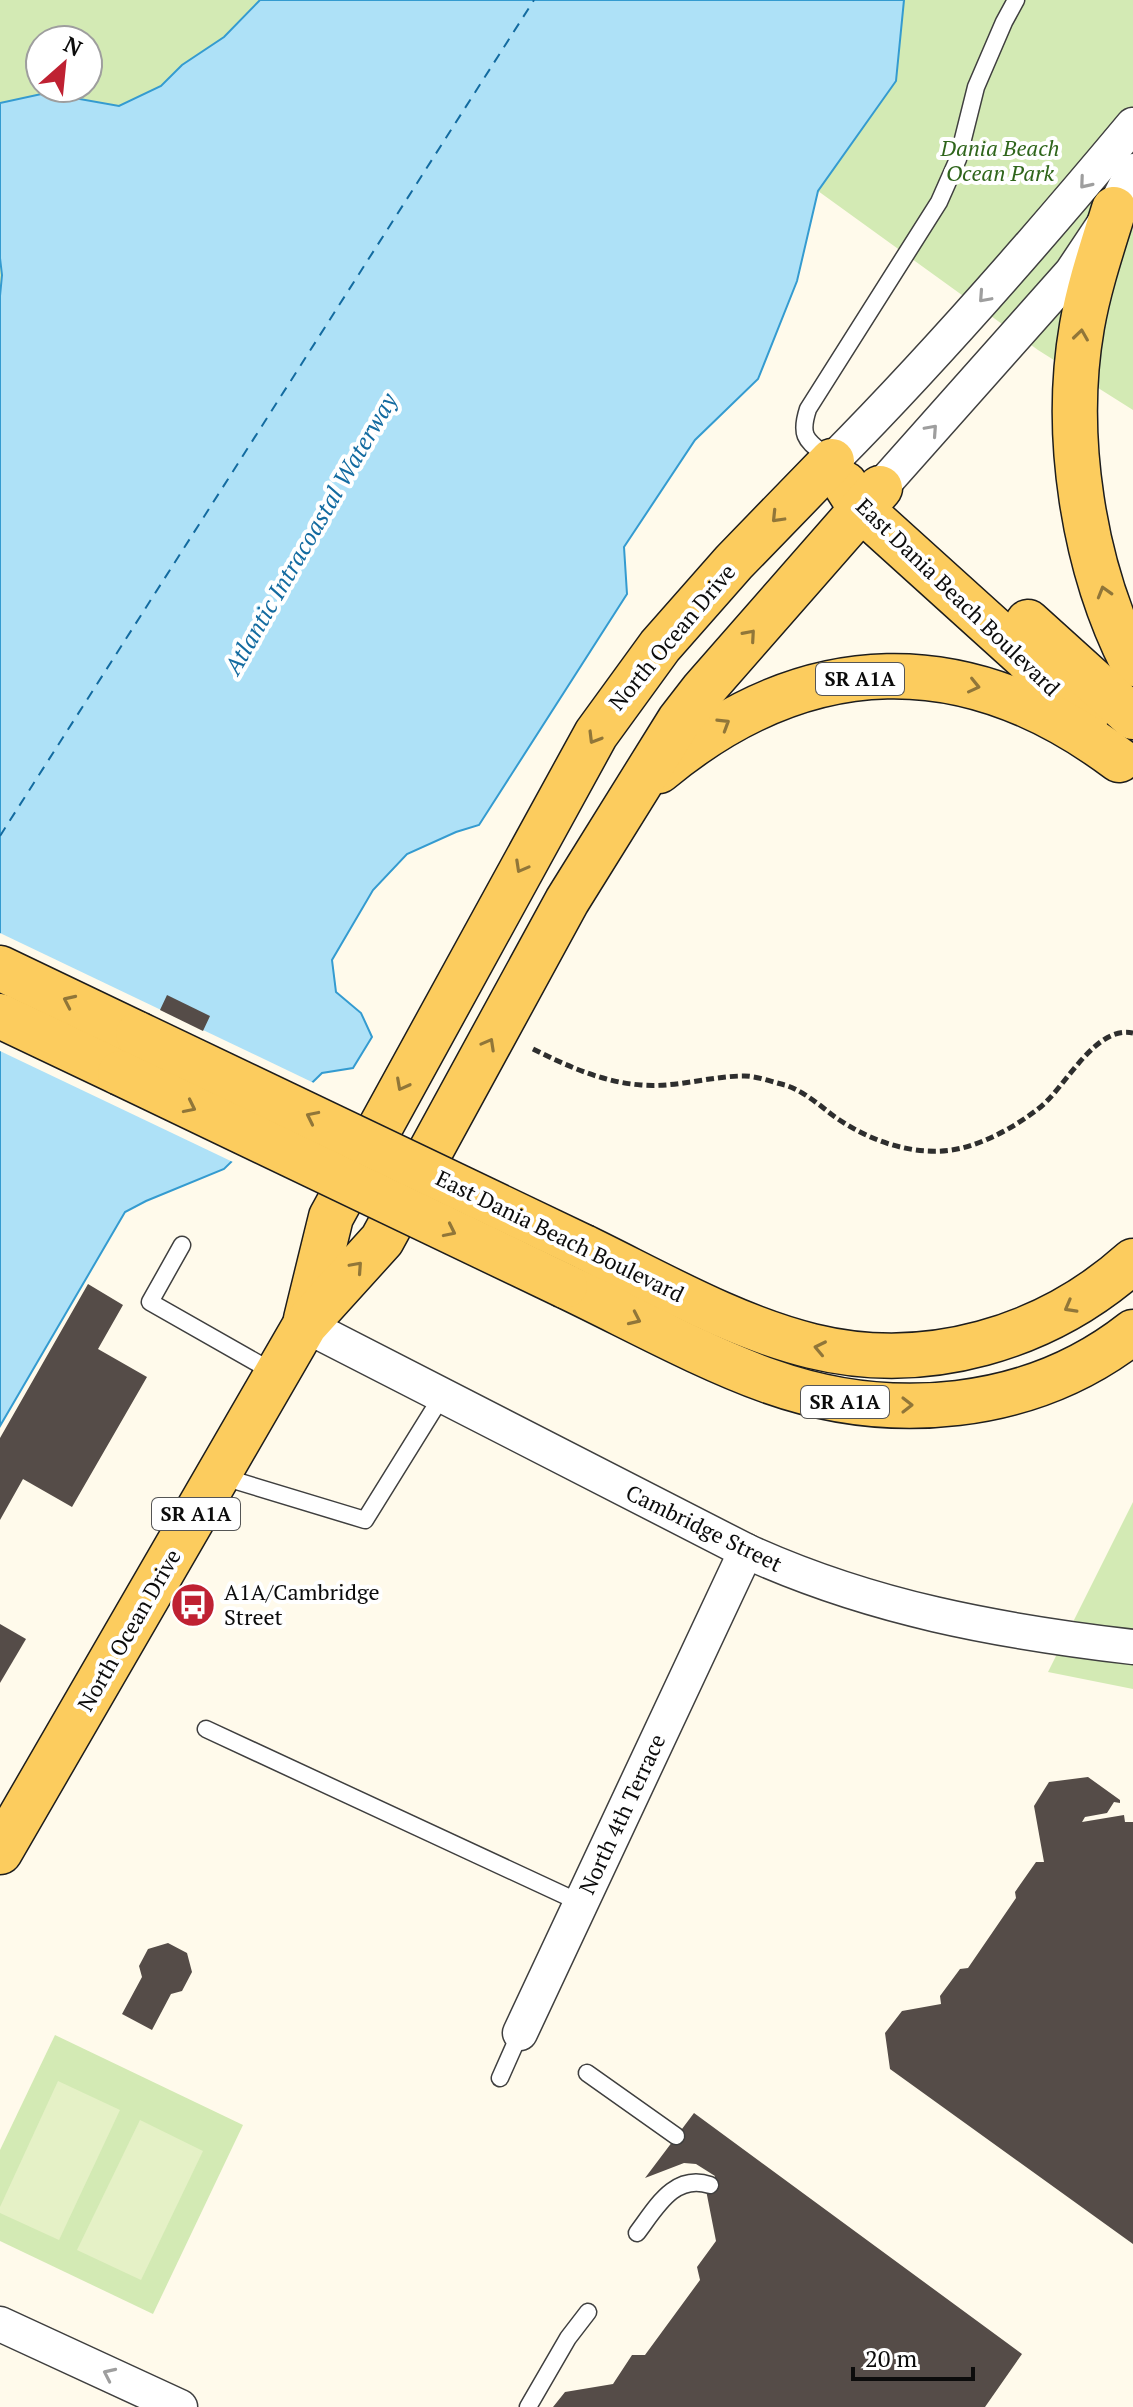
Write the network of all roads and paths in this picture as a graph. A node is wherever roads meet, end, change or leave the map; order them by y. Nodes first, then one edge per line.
1 (1016, 0) edge
2 (1133, 125) edge
3 (1124, 190) edge
4 (832, 461) junction
5 (870, 499) junction
6 (1133, 664) edge
7 (1133, 717) edge
8 (1126, 766) edge
9 (623, 811) junction
10 (0, 968) edge
11 (0, 1016) edge
12 (1133, 1033) edge
13 (521, 1043) dead end
14 (182, 1245) dead end
15 (1133, 1261) edge
16 (305, 1325) junction
17 (1133, 1332) edge
18 (277, 1374) junction
19 (442, 1396) junction
20 (218, 1475) junction
21 (746, 1551) junction
22 (1133, 1647) edge
23 (206, 1729) dead end
24 (0, 1852) edge
25 (581, 1903) junction
26 (520, 2033) joint
27 (587, 2073) dead end
28 (500, 2078) dead end
29 (676, 2136) dead end
30 (710, 2185) dead end
31 (637, 2233) dead end
32 (588, 2312) dead end
33 (0, 2324) edge
34 (180, 2407) edge
35 (528, 2407) edge

1 - 4 lane
2 -> 4 street, North Ocean Drive
5 -> 3 street, North Ocean Drive
6 -> 3 main road
4 - 5 main road, East Dania Beach Boulevard
4 -> 16 main road, North Ocean Drive / SR A1A
5 - 7 main road, East Dania Beach Boulevard
5 - 8 main road, East Dania Beach Boulevard
9 -> 5 main road, North Ocean Drive
9 -> 8 main road, SR A1A
16 -> 9 main road, North Ocean Drive / SR A1A
15 -> 10 main road, East Dania Beach Boulevard / SR A1A, bridge
11 -> 17 main road, East Dania Beach Boulevard / SR A1A, bridge
12 - 13 path
14 - 18 lane
16 - 18 main road, North Ocean Drive / SR A1A
16 - 19 street, Cambridge Street
18 - 20 main road, North Ocean Drive / SR A1A
19 - 20 lane
19 - 21 street, Cambridge Street
20 - 24 main road, North Ocean Drive / SR A1A
21 - 22 street, Cambridge Street
21 - 25 street, North 4th Terrace
23 - 25 lane
25 - 26 street, North 4th Terrace
26 - 28 lane, North 4th Terrace
27 - 29 lane
30 - 31 lane
32 - 35 lane
34 -> 33 street

